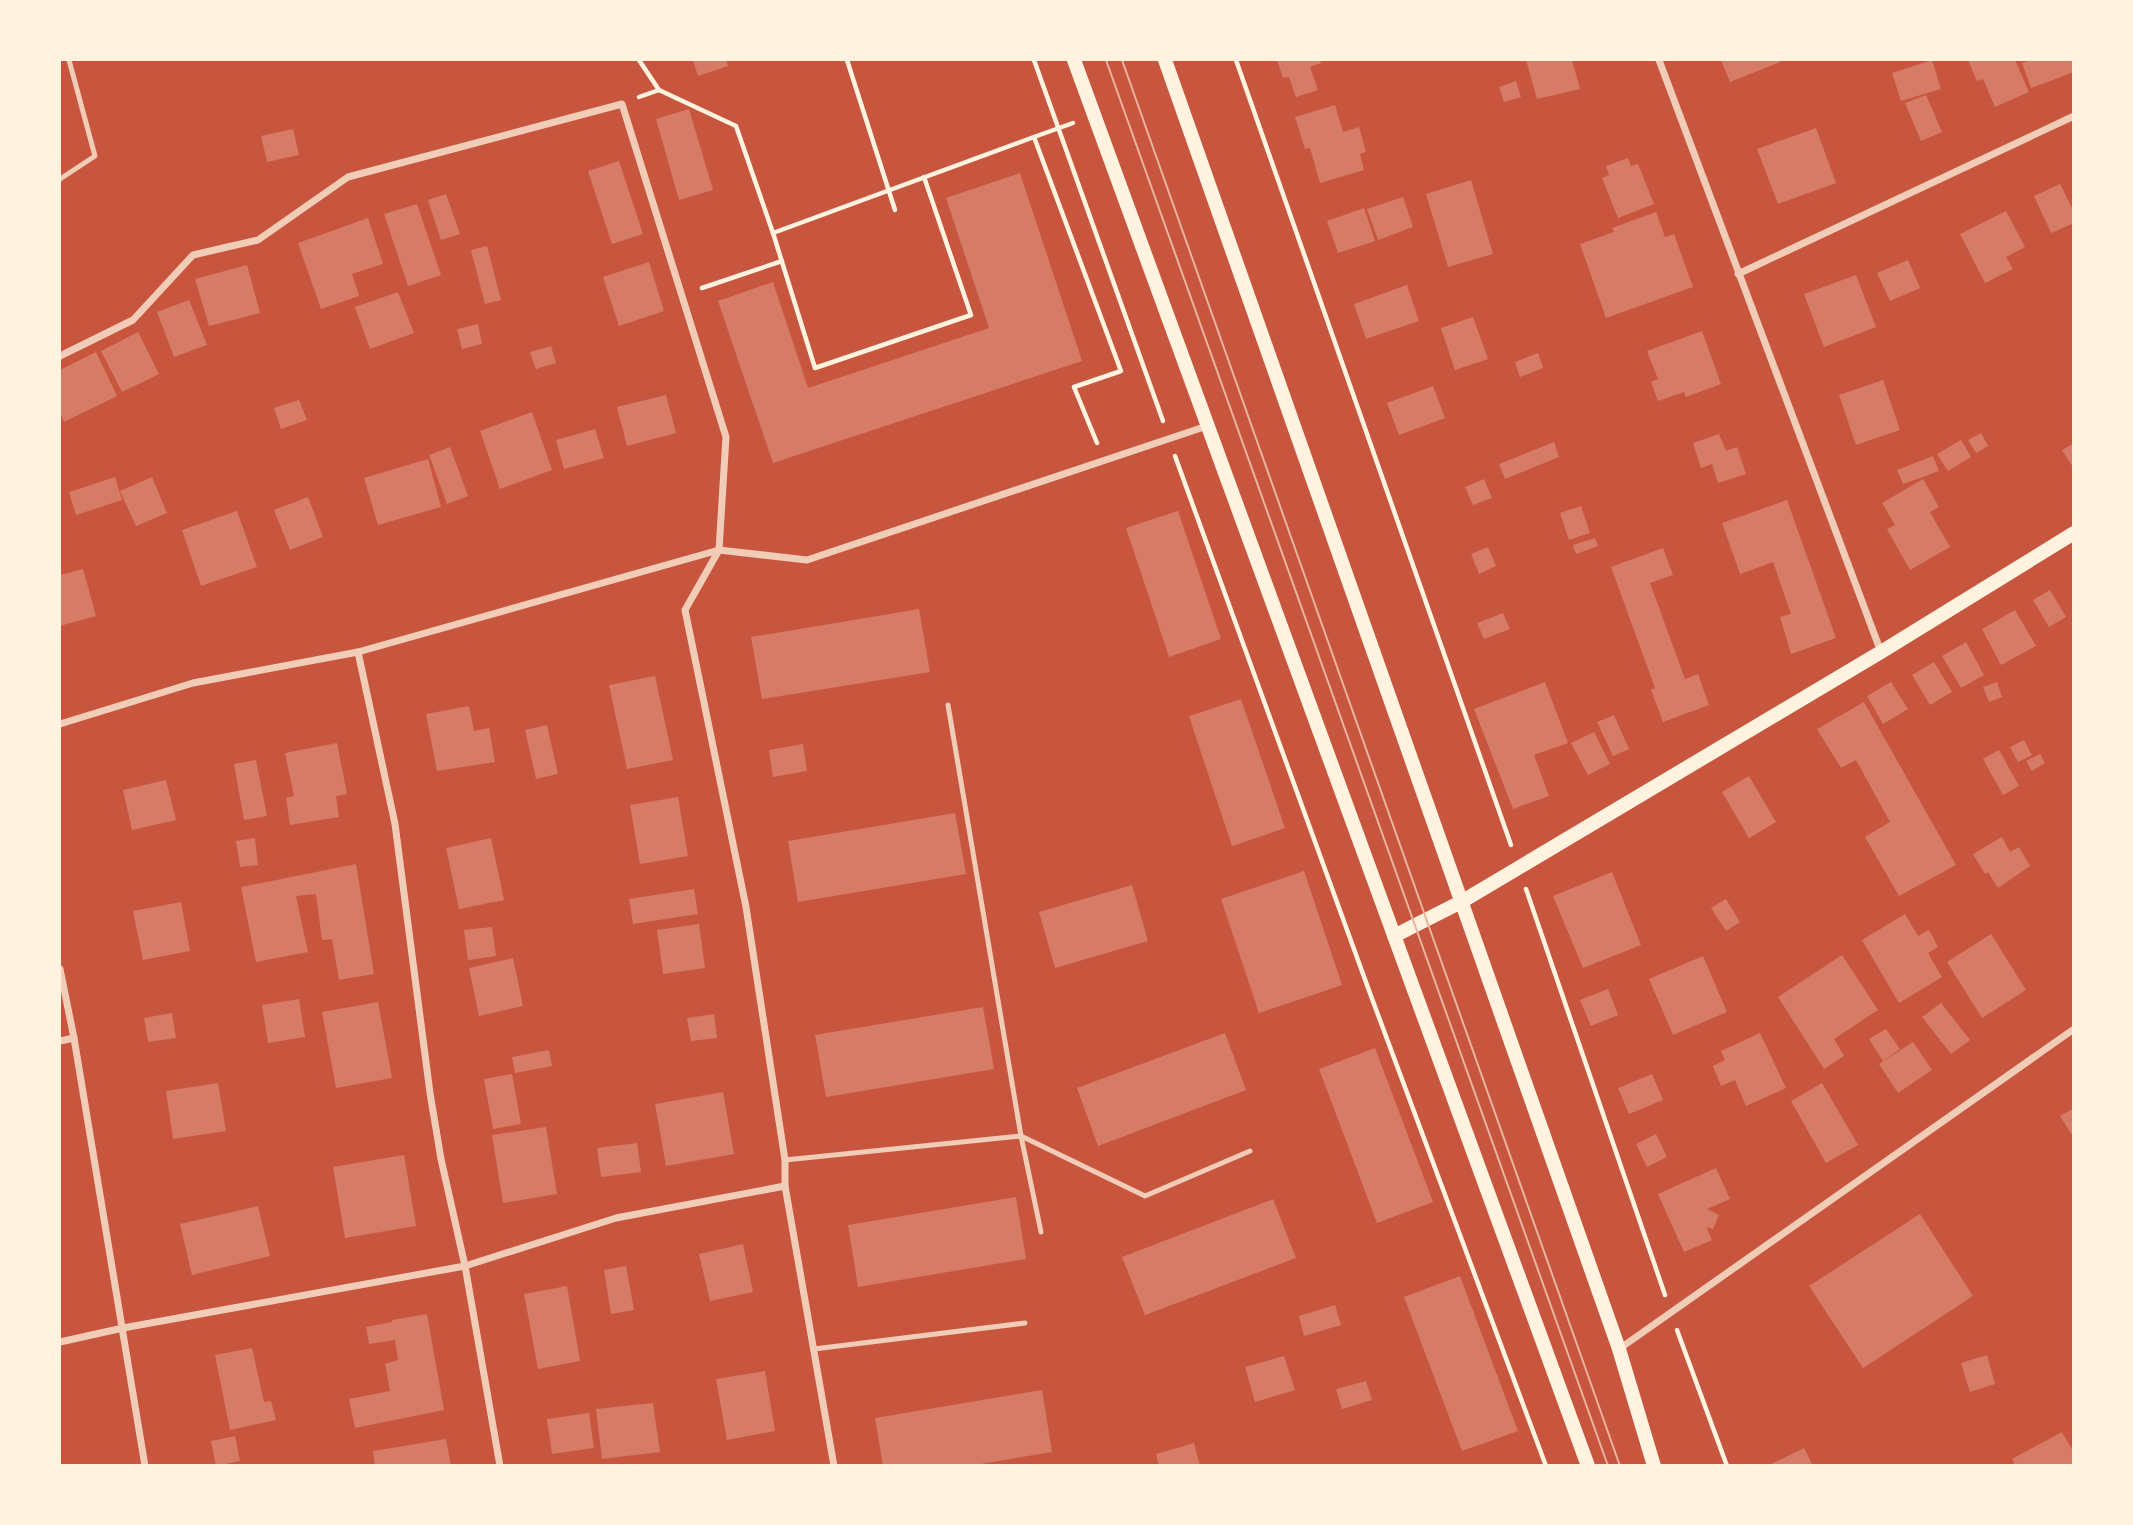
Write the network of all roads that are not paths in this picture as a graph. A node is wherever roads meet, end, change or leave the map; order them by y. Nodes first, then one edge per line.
1 (69, 60) edge
2 (1074, 60) edge
3 (1165, 60) edge
4 (1659, 60) edge
5 (2074, 116) edge
6 (60, 179) edge
7 (1738, 274) junction
8 (60, 356) edge
9 (1207, 426) junction
10 (2074, 533) edge
11 (719, 550) junction
12 (358, 652) junction
13 (1881, 652) junction
14 (948, 705) dead end
15 (60, 724) edge
16 (1461, 902) junction
17 (1394, 936) junction
18 (60, 969) edge
19 (2074, 1029) edge
20 (74, 1038) junction
21 (60, 1041) edge
22 (1021, 1136) junction
23 (1250, 1151) dead end
24 (785, 1160) junction
25 (785, 1186) junction
26 (1041, 1231) dead end
27 (464, 1266) junction
28 (1025, 1323) dead end
29 (123, 1328) junction
30 (60, 1342) edge
31 (814, 1349) junction
32 (1619, 1349) junction
33 (145, 1465) edge
34 (500, 1465) edge
35 (834, 1465) edge
36 (1588, 1465) edge
37 (1654, 1465) edge

1 - 6 lane
2 - 9 main road
3 - 16 main road
4 - 7 street
5 - 7 street
7 - 13 street
8 - 11 street
9 - 11 street
9 - 17 main road
10 - 13 main road
11 - 12 street
11 - 24 street
12 - 15 street
12 - 27 street
13 - 16 main road
14 - 22 lane
16 - 17 main road
16 - 32 main road
17 - 36 main road
18 - 20 street
19 - 32 street
20 - 21 street
20 - 29 street
22 - 23 lane
22 - 24 lane
22 - 26 lane
24 - 25 street
25 - 27 street
25 - 31 street
27 - 29 street
27 - 34 street
28 - 31 lane
29 - 30 street
29 - 33 street
31 - 35 street
32 - 37 main road

